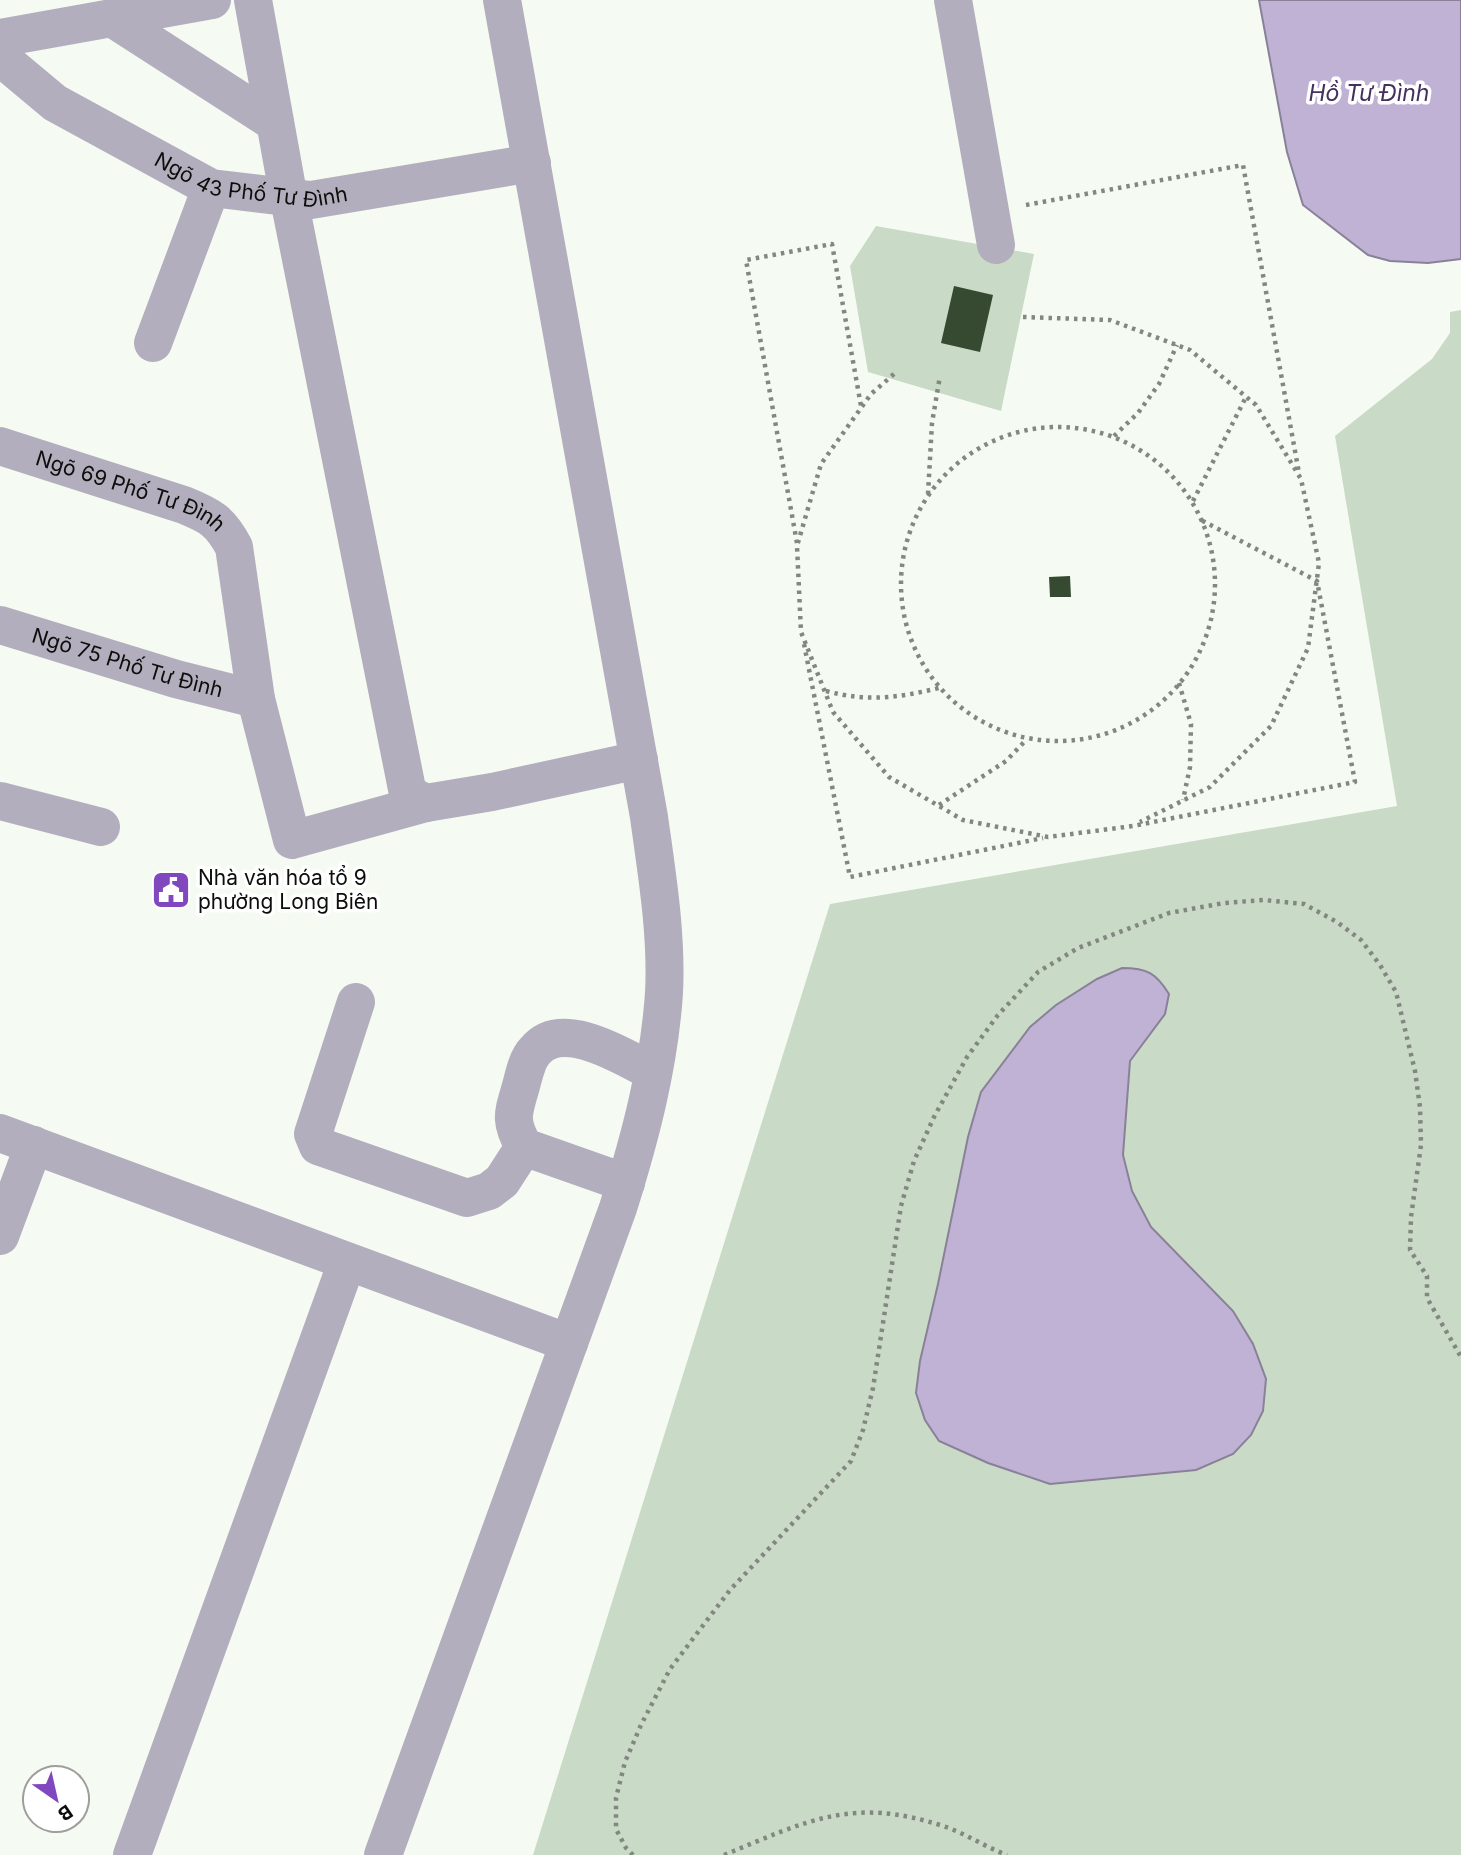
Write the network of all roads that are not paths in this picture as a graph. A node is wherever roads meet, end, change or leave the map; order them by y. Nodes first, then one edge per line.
1 (212, 0) edge
2 (253, 0) edge
3 (502, 0) edge
4 (953, 0) edge
5 (112, 18) junction
6 (0, 38) edge
7 (0, 57) edge
8 (275, 123) junction
9 (532, 163) junction
10 (211, 188) junction
11 (289, 199) junction
12 (993, 228) road end
13 (153, 343) dead end
14 (0, 446) edge
15 (0, 625) edge
16 (257, 699) junction
17 (639, 760) junction
18 (0, 801) edge
19 (426, 803) junction
20 (101, 827) dead end
21 (356, 1002) dead end
22 (653, 1072) junction
23 (17, 1139) edge
24 (523, 1147) junction
25 (626, 1184) junction
26 (0, 1236) edge
27 (347, 1262) junction
28 (569, 1343) junction
29 (132, 1855) edge
30 (383, 1855) edge

1 - 5 street
2 - 8 street
3 - 9 street
4 - 12 street
5 - 6 street
5 - 8 street
7 - 10 street, Ngõ 43 Phố Tư Đình
8 - 11 street
9 - 11 street, Ngõ 43 Phố Tư Đình
9 - 17 street
10 - 11 street, Ngõ 43 Phố Tư Đình
10 - 13 street
11 - 19 street
14 - 16 street, Ngõ 69 Phố Tư Đình
15 - 16 street, Ngõ 75 Phố Tư Đình
16 - 19 street, Ngõ 69 Phố Tư Đình
17 - 19 street
17 - 22 street
18 - 20 street
21 - 24 street
22 - 24 street
22 - 25 street
23 - 26 street
23 - 27 street
24 - 25 street
25 - 28 street
27 - 28 street
27 - 29 street
28 - 30 street

